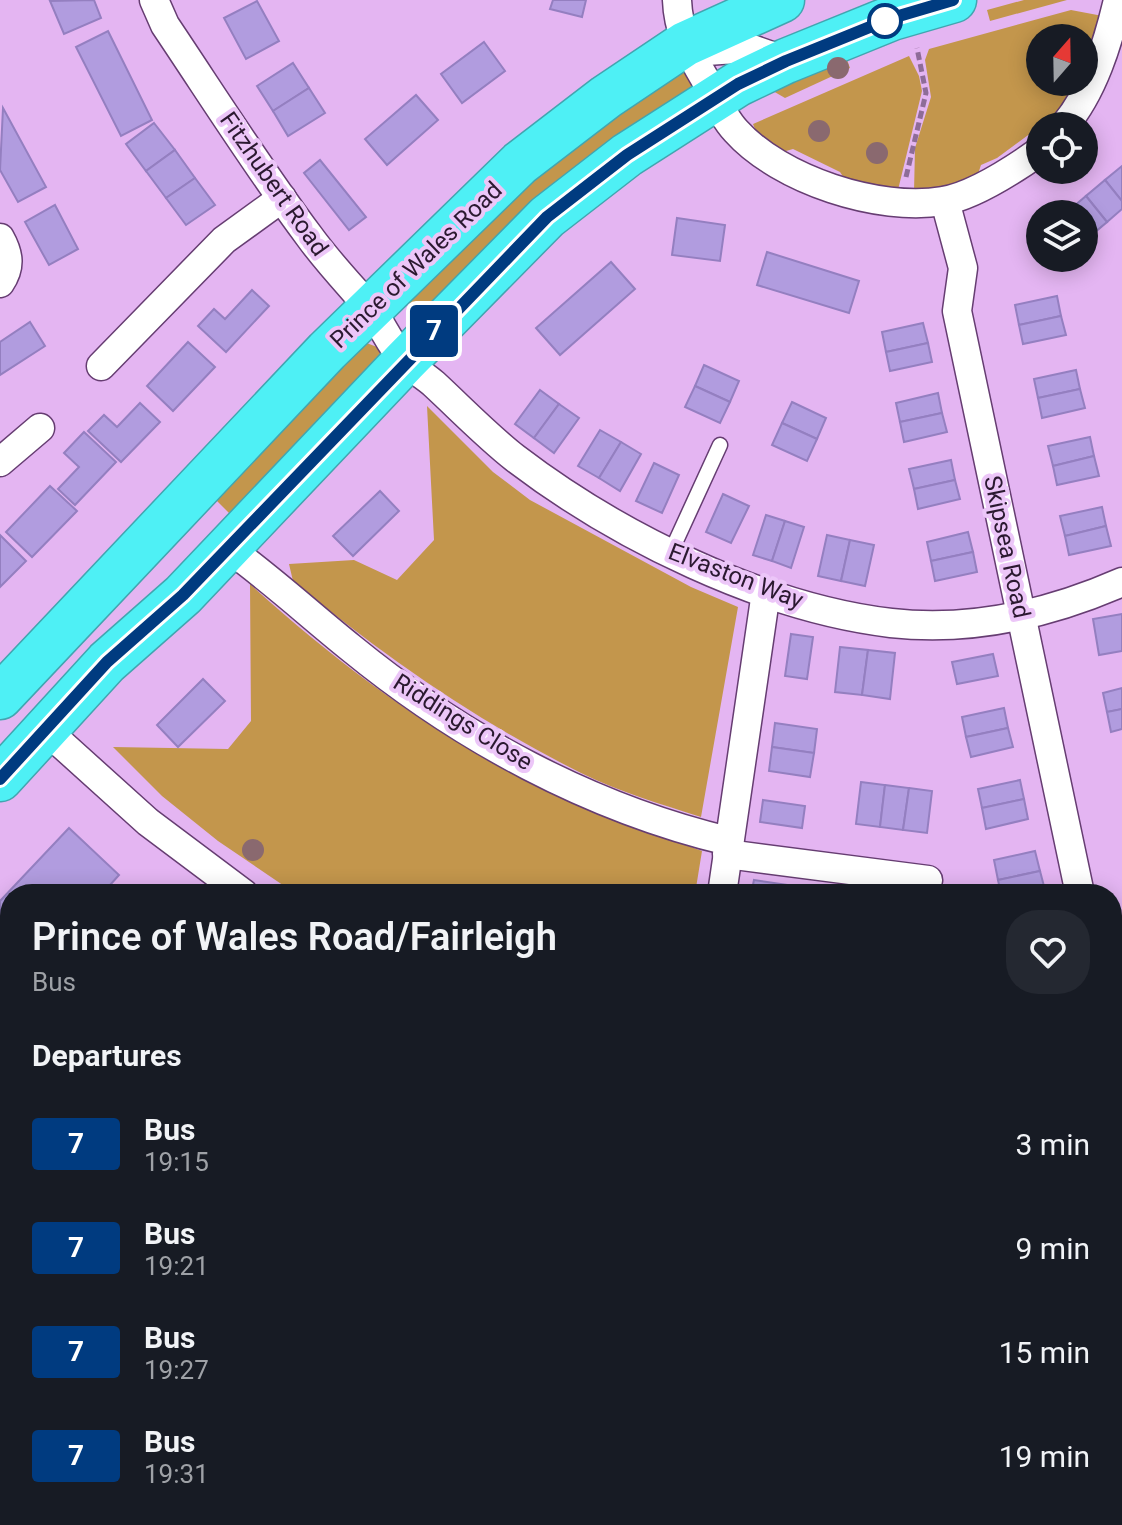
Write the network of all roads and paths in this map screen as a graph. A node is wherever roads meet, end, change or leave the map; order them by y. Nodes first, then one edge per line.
1 (154, 0) edge
2 (677, 0) edge
3 (782, 0) edge
4 (954, 0) edge
5 (1118, 0) edge
6 (685, 44) junction
7 (917, 48) dead end
8 (786, 61) junction
9 (715, 97) junction
10 (1075, 112) edge
11 (1026, 161) edge
12 (906, 186) dead end
13 (282, 198) junction
14 (945, 201) junction
15 (0, 238) edge
16 (0, 283) edge
17 (370, 308) junction
18 (405, 361) junction
19 (101, 366) dead end
20 (40, 428) dead end
21 (720, 445) dead end
22 (0, 462) edge
23 (178, 506) junction
24 (228, 548) junction
25 (670, 554) junction
26 (1122, 582) edge
27 (766, 592) junction
28 (1022, 616) junction
29 (3, 688) edge
30 (46, 730) junction
31 (0, 779) edge
32 (728, 848) junction
33 (928, 880) dead end
34 (231, 884) edge
35 (723, 884) edge
36 (1078, 884) edge

1 - 13 street, Fitzhubert Road
2 - 6 street
3 - 6 highway, Prince of Wales Road
4 - 8 highway
5 - 10 street
6 - 8 street
6 - 9 street
6 - 17 highway, Prince of Wales Road
7 - 12 path
8 - 9 highway
9 - 14 street
9 - 18 highway
11 - 14 street
13 - 17 street, Fitzhubert Road
13 - 19 street
14 - 28 street, Skipsea Road
15 - 16 street
17 - 18 street, Fitzhubert Road
17 - 23 highway, Prince of Wales Road
18 - 24 highway
18 - 25 street, Elvaston Way
20 - 22 street
21 - 25 lane
23 - 24 highway
23 - 29 highway, Prince of Wales Road
24 - 30 highway
24 - 32 street, Riddings Close
25 - 27 street, Elvaston Way
26 - 28 street, Elvaston Way
27 - 28 street, Elvaston Way
27 - 32 street
28 - 36 street, Skipsea Road
30 - 31 highway
30 - 34 street
32 - 33 street, Riddings Close
32 - 35 street

